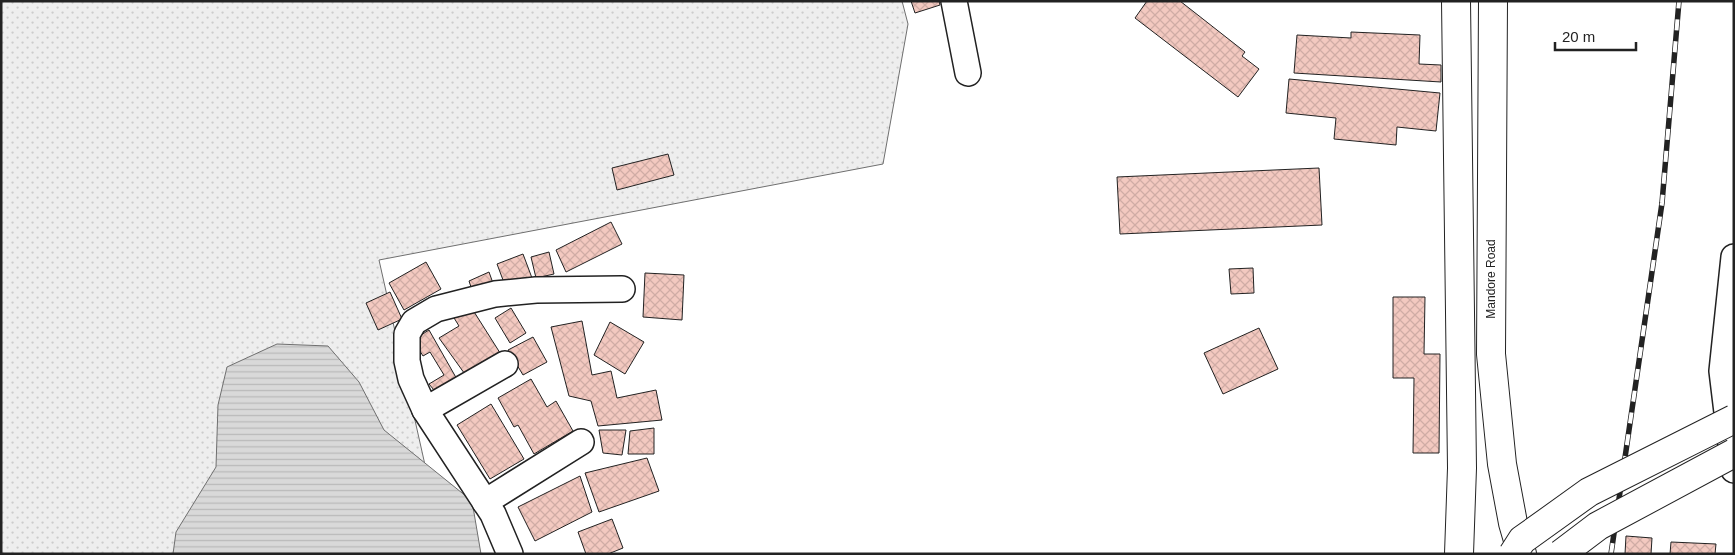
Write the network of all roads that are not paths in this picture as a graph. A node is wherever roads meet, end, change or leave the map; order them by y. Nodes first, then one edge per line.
1 (954, 1) edge
2 (1456, 1) edge
3 (1493, 1) edge
4 (968, 73) dead end
5 (1734, 257) edge
6 (622, 289) dead end
7 (1730, 328) edge
8 (505, 364) dead end
9 (425, 410) junction
10 (1734, 419) edge
11 (580, 442) dead end
12 (1734, 453) edge
13 (1734, 470) edge
14 (485, 502) junction
15 (510, 554) edge
16 (1459, 554) edge
17 (1513, 554) edge
18 (1522, 554) edge
19 (1561, 554) edge

1 - 4 street
2 - 16 main road
3 - 18 main road, Mandore Road
5 - 7 street
6 - 9 street
7 - 13 street
8 - 9 street
9 - 14 street
10 - 17 main road, bridge
11 - 14 street
12 - 19 main road, bridge
14 - 15 street

